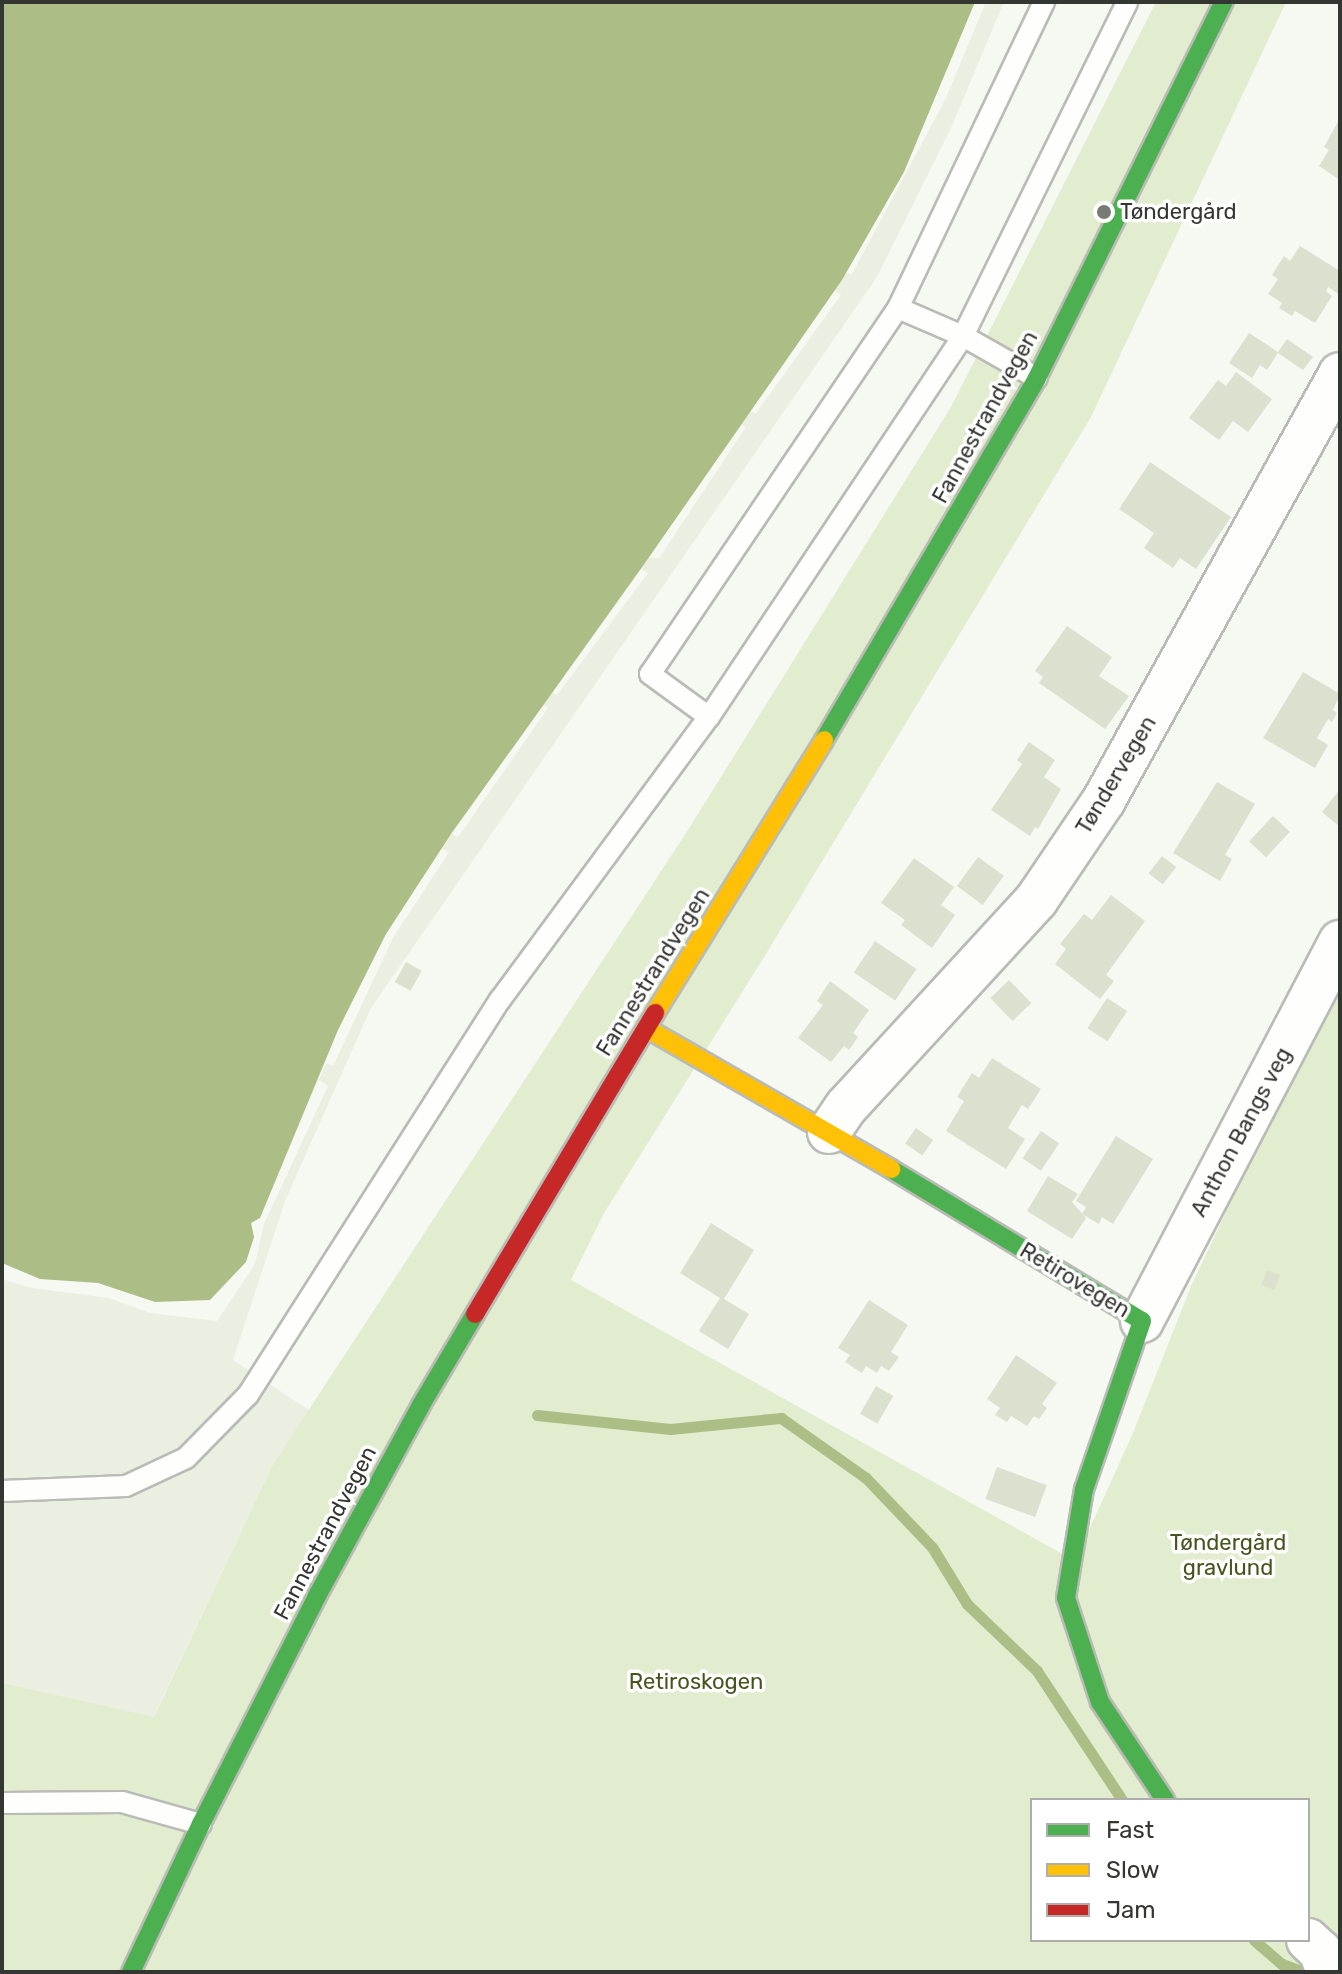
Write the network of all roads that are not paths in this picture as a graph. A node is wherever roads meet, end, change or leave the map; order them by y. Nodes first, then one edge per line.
1 (1044, 2) edge
2 (1127, 2) edge
3 (1224, 2) edge
4 (898, 308) junction
5 (963, 336) junction
6 (1340, 374) edge
7 (1037, 378) junction
8 (709, 717) junction
9 (1340, 942) edge
10 (646, 1028) junction
11 (829, 1132) junction
12 (1142, 1321) junction
13 (2, 1491) edge
14 (1164, 1798) edge
15 (2, 1803) edge
16 (201, 1824) junction
17 (131, 1972) edge

1 - 4 lane
2 - 5 lane
3 - 7 main road, Fannestrandvegen
4 - 5 lane
4 - 8 lane
5 - 7 lane
5 - 8 lane
6 - 11 street, Tøndervegen
7 - 10 main road, Fannestrandvegen
8 - 13 lane
9 - 12 street, Anthon Bangs veg
10 - 11 main road, Retirovegen
10 - 16 main road, Fannestrandvegen
11 - 12 main road, Retirovegen
12 - 14 main road, Retirovegen
15 - 16 lane
16 - 17 main road, Fannestrandvegen

